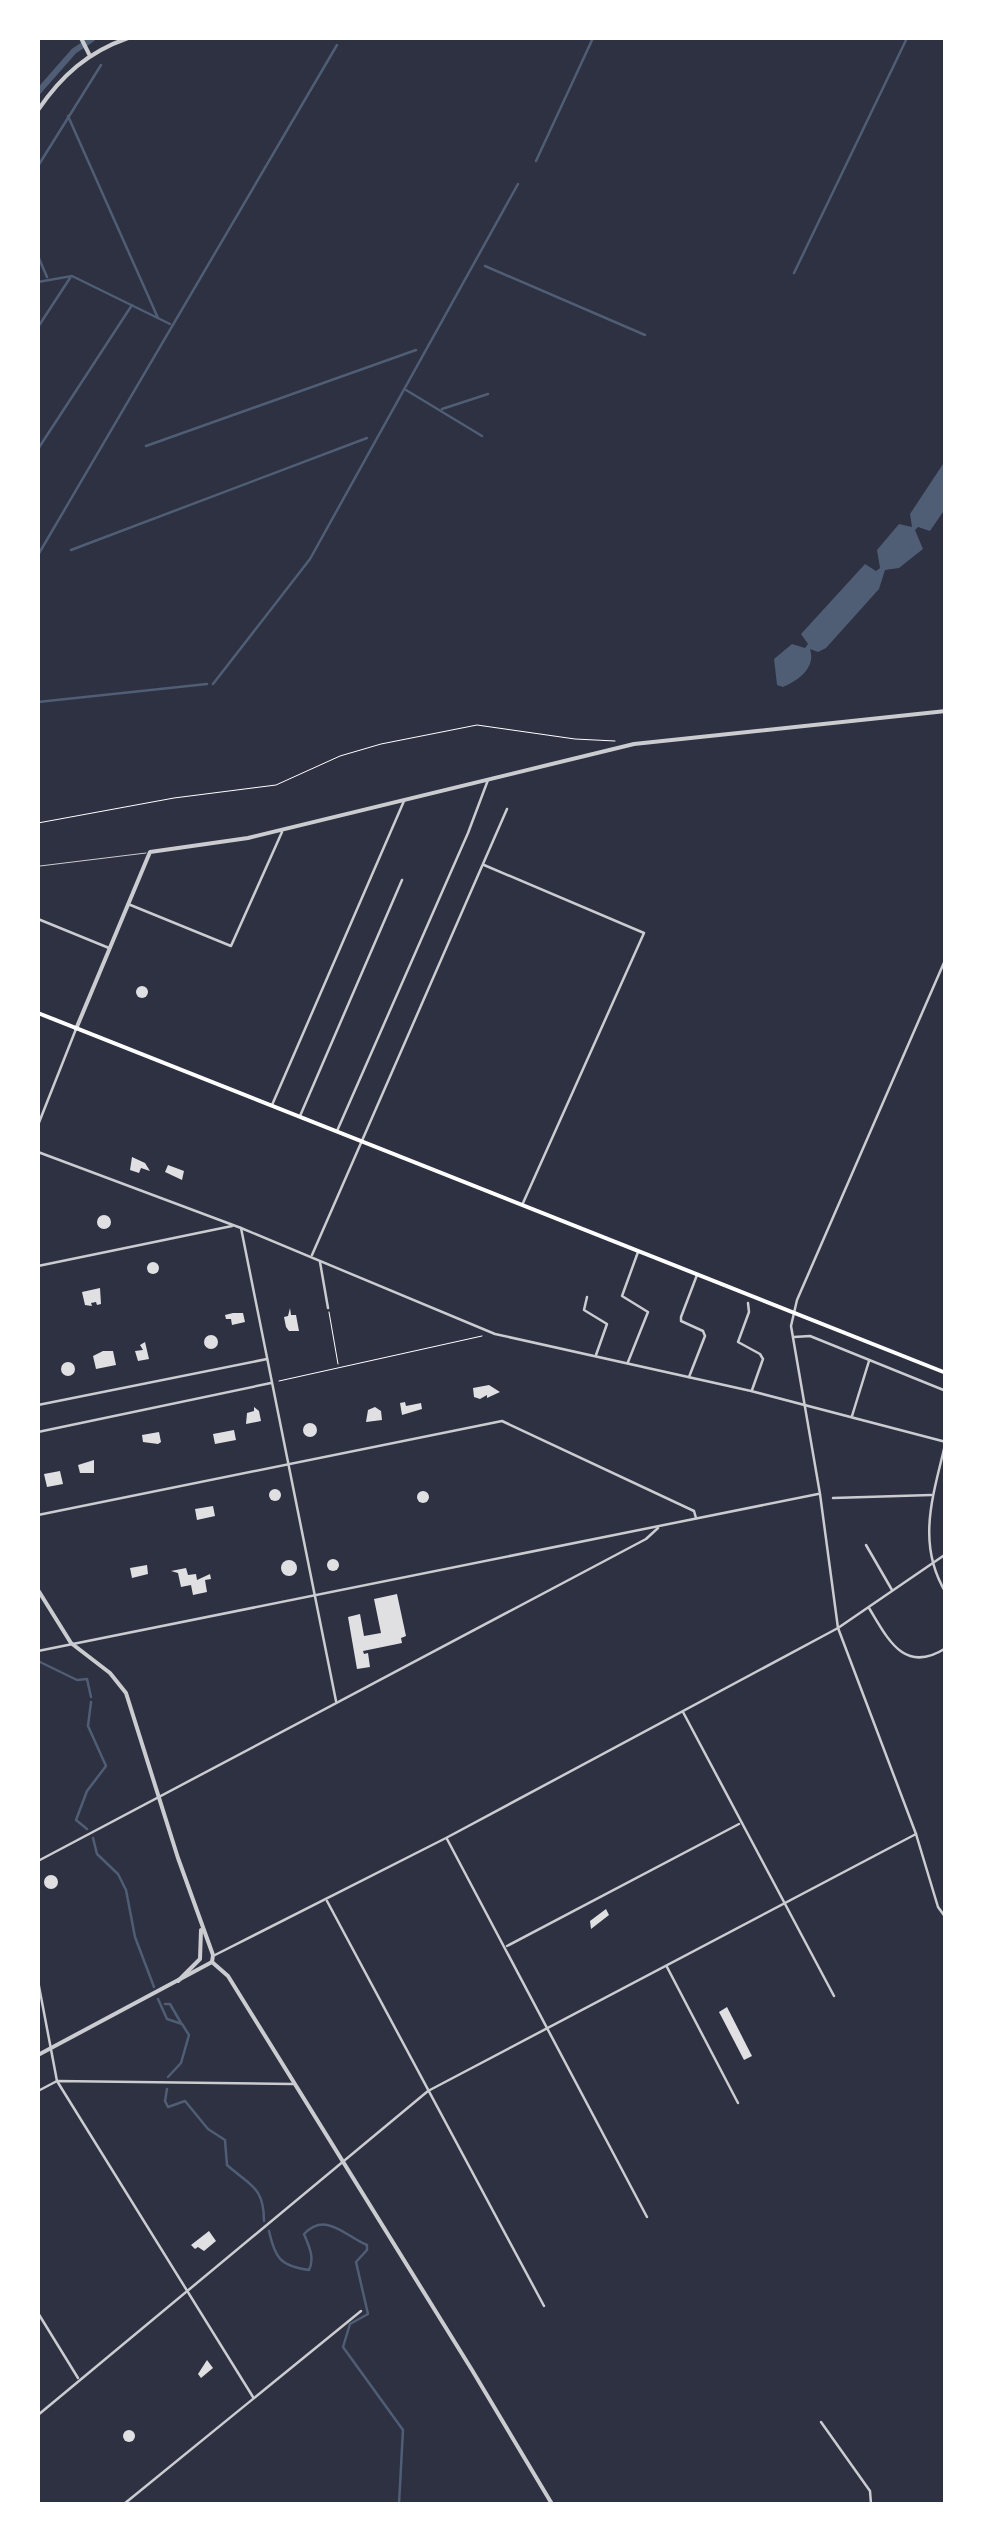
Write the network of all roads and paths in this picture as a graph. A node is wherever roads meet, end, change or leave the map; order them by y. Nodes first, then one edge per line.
1 (81, 38) edge
2 (128, 38) edge
3 (89, 54) junction
4 (38, 110) edge
5 (946, 711) edge
6 (630, 742) dead end
7 (488, 780) junction
8 (404, 800) junction
9 (506, 809) dead end
10 (38, 823) edge
11 (282, 830) junction
12 (148, 854) junction
13 (483, 865) junction
14 (40, 866) dead end
15 (402, 880) dead end
16 (127, 904) junction
17 (38, 919) edge
18 (109, 948) junction
19 (946, 958) edge
20 (38, 1013) edge
21 (76, 1029) junction
22 (271, 1106) junction
23 (299, 1118) junction
24 (38, 1125) edge
25 (336, 1132) junction
26 (361, 1142) junction
27 (38, 1152) edge
28 (523, 1203) junction
29 (234, 1225) junction
30 (240, 1228) junction
31 (639, 1251) junction
32 (311, 1257) junction
33 (320, 1260) junction
34 (38, 1266) edge
35 (697, 1274) junction
36 (587, 1298) dead end
37 (748, 1303) dead end
38 (328, 1308) joint
39 (793, 1311) junction
40 (495, 1334) junction
41 (793, 1337) junction
42 (596, 1356) junction
43 (268, 1358) junction
44 (869, 1360) junction
45 (628, 1364) junction
46 (339, 1367) junction
47 (946, 1373) edge
48 (689, 1378) junction
49 (273, 1385) junction
50 (946, 1391) edge
51 (751, 1392) junction
52 (38, 1405) edge
53 (805, 1405) junction
54 (852, 1417) junction
55 (38, 1432) edge
56 (946, 1443) edge
57 (289, 1463) junction
58 (820, 1494) junction
59 (933, 1495) junction
60 (833, 1498) dead end
61 (38, 1514) edge
62 (696, 1519) junction
63 (659, 1527) junction
64 (866, 1544) dead end
65 (946, 1554) edge
66 (932, 1564) junction
67 (38, 1590) edge
68 (893, 1591) junction
69 (946, 1593) edge
70 (316, 1595) junction
71 (868, 1606) junction
72 (838, 1628) junction
73 (71, 1643) junction
74 (946, 1648) edge
75 (38, 1651) edge
76 (336, 1702) junction
77 (683, 1710) junction
78 (158, 1796) junction
79 (741, 1823) junction
80 (916, 1834) junction
81 (446, 1838) junction
82 (38, 1861) edge
83 (326, 1900) junction
84 (784, 1902) junction
85 (946, 1918) edge
86 (200, 1921) junction
87 (506, 1947) junction
88 (212, 1954) junction
89 (201, 1956) junction
90 (210, 1964) junction
91 (666, 1964) junction
92 (38, 1980) edge
93 (176, 1982) junction
94 (834, 1996) dead end
95 (547, 2028) junction
96 (50, 2049) junction
97 (38, 2055) edge
98 (57, 2080) junction
99 (294, 2083) junction
100 (38, 2091) edge
101 (428, 2091) junction
102 (738, 2103) dead end
103 (344, 2162) junction
104 (647, 2217) dead end
105 (189, 2290) junction
106 (544, 2306) dead end
107 (361, 2311) dead end
108 (38, 2314) edge
109 (79, 2379) junction
110 (252, 2396) junction
111 (38, 2415) edge
112 (822, 2422) dead end
113 (124, 2504) edge
114 (552, 2504) edge
115 (871, 2504) edge

1 - 3 street
2 - 3 street
3 - 4 street
5 - 7 street
6 - 10 path
7 - 8 street
7 - 25 street
8 - 11 street
8 - 22 street
9 - 13 street
11 - 12 street
11 - 16 street
12 - 14 lane
12 - 16 street
13 - 26 street
13 - 28 street
15 - 23 street
16 - 18 street
17 - 18 street
18 - 21 street
19 - 39 street
20 - 21 main road
21 - 22 main road
21 - 24 street
22 - 23 main road
23 - 25 main road
25 - 26 main road
26 - 28 main road
26 - 32 street
27 - 29 street
28 - 31 main road
29 - 30 street
29 - 34 street
30 - 32 street
30 - 43 street
31 - 35 main road
31 - 45 street
32 - 33 street
33 - 38 street
33 - 40 street
35 - 39 main road
35 - 48 street
36 - 42 street
37 - 51 street
38 - 46 path
39 - 41 street
39 - 47 main road
40 - 42 street
40 - 46 path
41 - 44 street
41 - 53 street
42 - 45 street
43 - 49 street
43 - 52 street
44 - 50 street
44 - 54 street
45 - 48 street
46 - 49 path
48 - 51 street
49 - 55 street
49 - 57 street
51 - 53 street
53 - 54 street
53 - 58 street
54 - 56 street
56 - 59 street
57 - 61 street
57 - 62 street
57 - 70 street
58 - 62 street
58 - 72 street
59 - 60 street
59 - 66 street
62 - 63 street
63 - 70 street
63 - 76 street
64 - 68 street
65 - 66 street
66 - 68 street
66 - 69 street
67 - 73 street
68 - 71 street
70 - 73 street
70 - 76 street
71 - 72 street
71 - 74 street
72 - 77 street
72 - 80 street
73 - 75 street
73 - 78 street
76 - 78 street
77 - 79 street
77 - 81 street
78 - 82 street
78 - 86 street
79 - 84 street
79 - 87 street
80 - 84 street
80 - 85 street
81 - 83 street
81 - 87 street
83 - 88 street
83 - 101 street
84 - 91 street
84 - 94 street
86 - 88 street
86 - 89 street
87 - 95 street
88 - 89 street
88 - 90 street
89 - 90 street
89 - 93 street
90 - 93 street
90 - 99 street
91 - 95 street
91 - 102 street
92 - 96 street
93 - 96 street
95 - 101 street
95 - 104 street
96 - 97 street
96 - 98 street
98 - 99 street
98 - 100 street
98 - 105 street
99 - 103 street
101 - 103 street
101 - 106 street
103 - 105 street
103 - 114 street
105 - 109 street
105 - 110 street
107 - 110 street
108 - 109 street
109 - 111 street
110 - 113 street
112 - 115 street

